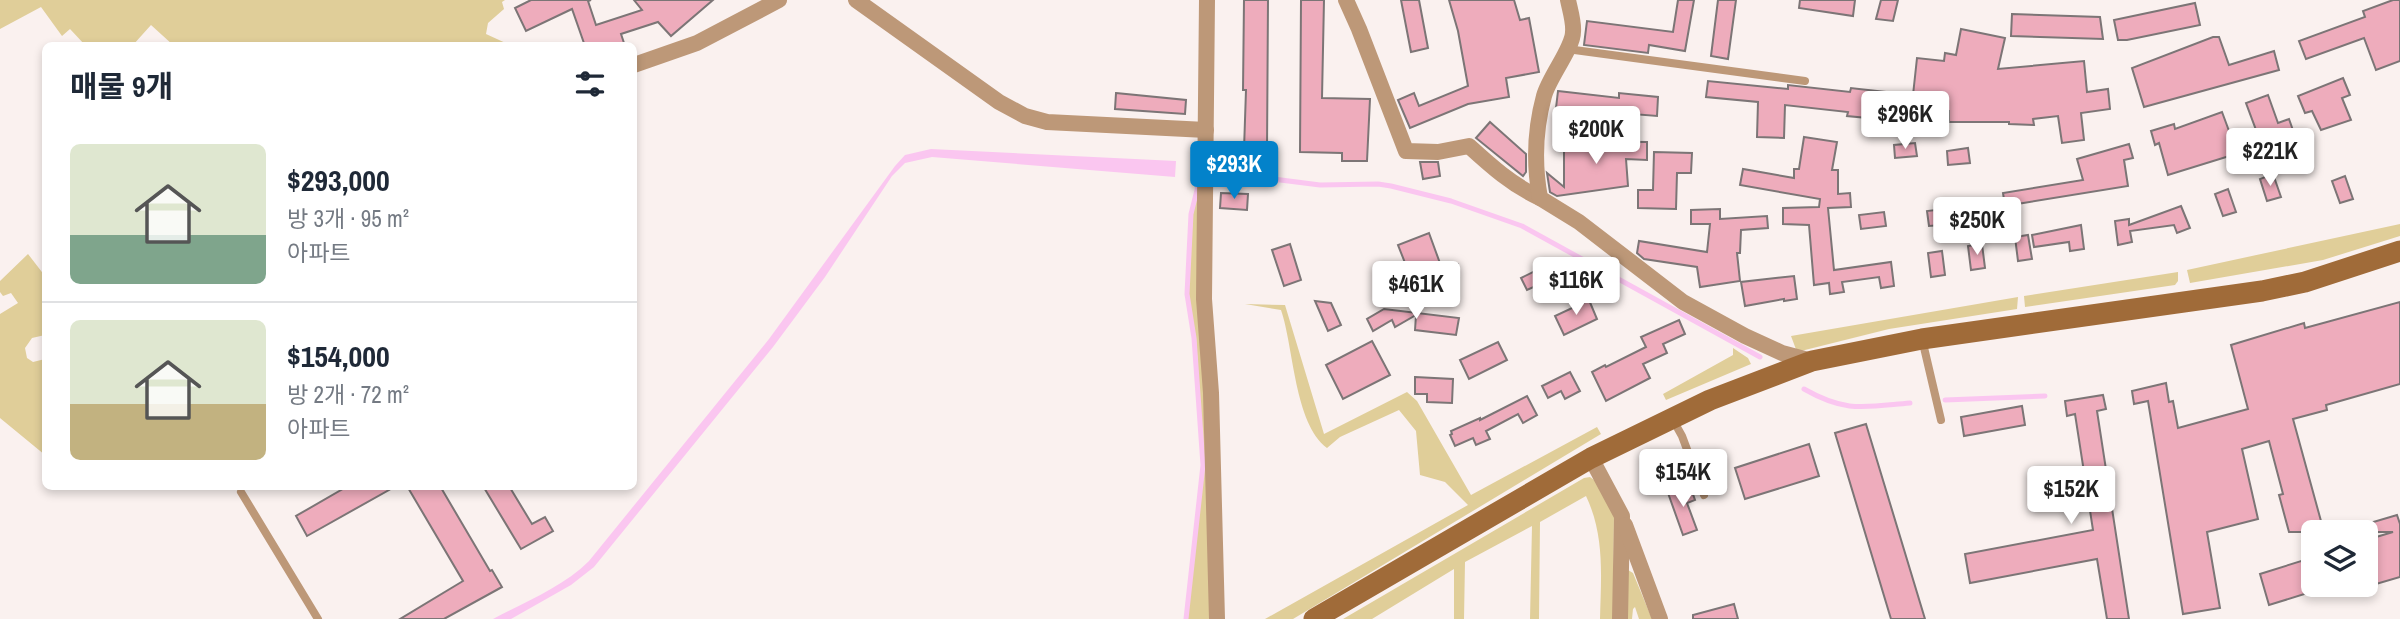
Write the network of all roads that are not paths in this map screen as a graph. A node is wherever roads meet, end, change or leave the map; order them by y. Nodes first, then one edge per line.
1 (779, 0) edge
2 (856, 0) edge
3 (1208, 0) edge
4 (1346, 0) edge
5 (1568, 0) edge
6 (1567, 49) junction
7 (637, 64) edge
8 (1805, 81) dead end
9 (1206, 130) junction
10 (1540, 198) junction
11 (2400, 251) edge
12 (1922, 339) junction
13 (1812, 361) junction
14 (1672, 418) junction
15 (1941, 420) dead end
16 (1591, 458) junction
17 (241, 492) dead end
18 (1704, 495) dead end
19 (1622, 516) junction
20 (318, 619) edge
21 (1217, 619) edge
22 (1314, 619) edge
23 (1620, 619) edge
24 (1660, 619) edge

1 - 7 street
2 - 9 street
3 - 9 street
4 - 10 street
5 - 6 street
6 - 8 lane
6 - 10 street
9 - 21 street
10 - 13 street
11 - 12 main road
12 - 13 main road
12 - 15 lane
13 - 14 main road
14 - 16 main road
14 - 18 lane
16 - 19 street
16 - 22 main road
17 - 20 lane
19 - 23 street
19 - 24 street

